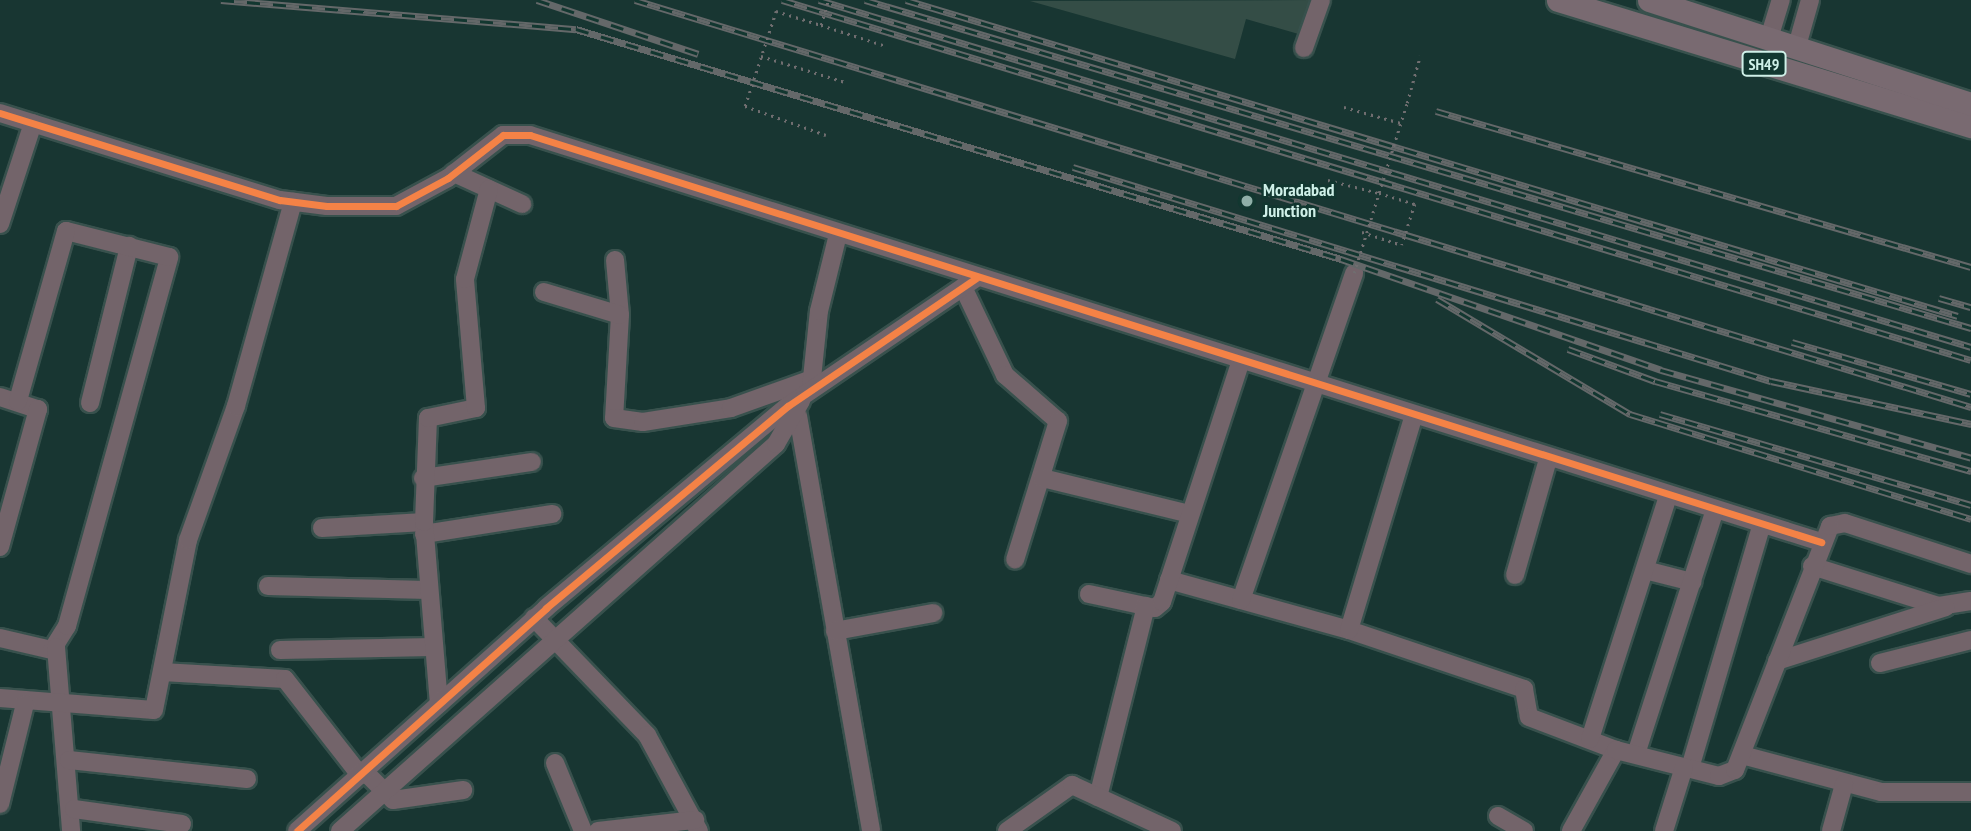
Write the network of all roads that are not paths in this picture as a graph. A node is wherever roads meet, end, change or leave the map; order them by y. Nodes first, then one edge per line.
1 (1321, 0) edge
2 (1558, 0) edge
3 (1649, 0) edge
4 (1781, 0) edge
5 (1810, 0) edge
6 (1770, 35) junction
7 (1797, 46) junction
8 (1304, 48) dead end
9 (1971, 104) edge
10 (0, 113) edge
11 (33, 123) junction
12 (1971, 126) edge
13 (454, 173) junction
14 (489, 189) junction
15 (293, 202) junction
16 (522, 204) dead end
17 (0, 224) edge
18 (838, 233) junction
19 (130, 246) junction
20 (615, 260) dead end
21 (1354, 273) road end
22 (970, 282) junction
23 (544, 292) dead end
24 (620, 315) junction
25 (1240, 364) junction
26 (1313, 387) junction
27 (0, 397) edge
28 (805, 398) junction
29 (18, 401) junction
30 (90, 403) dead end
31 (1413, 418) junction
32 (1548, 459) junction
33 (532, 462) dead end
34 (423, 478) junction
35 (1042, 478) junction
36 (1668, 496) junction
37 (1715, 510) junction
38 (552, 514) dead end
39 (1190, 514) junction
40 (1762, 524) junction
41 (322, 528) dead end
42 (424, 528) junction
43 (1821, 542) junction
44 (0, 547) edge
45 (1015, 560) dead end
46 (1971, 564) edge
47 (1812, 566) junction
48 (1645, 570) junction
49 (1515, 575) dead end
50 (1169, 580) junction
51 (1692, 582) junction
52 (268, 586) dead end
53 (428, 590) junction
54 (1089, 594) dead end
55 (1241, 600) junction
56 (1971, 601) edge
57 (1146, 606) junction
58 (1946, 607) junction
59 (933, 613) dead end
60 (534, 618) junction
61 (1349, 630) junction
62 (835, 631) junction
63 (0, 638) edge
64 (555, 639) junction
65 (1971, 640) edge
66 (433, 647) junction
67 (56, 648) junction
68 (280, 650) dead end
69 (1777, 661) junction
70 (1880, 663) dead end
71 (162, 672) junction
72 (0, 698) edge
73 (25, 704) junction
74 (439, 704) junction
75 (64, 707) junction
76 (1590, 739) junction
77 (1616, 750) junction
78 (1636, 754) junction
79 (1742, 755) junction
80 (69, 760) junction
81 (555, 763) dead end
82 (1687, 767) junction
83 (362, 773) junction
84 (247, 779) dead end
85 (1844, 784) junction
86 (463, 790) dead end
87 (384, 791) junction
88 (1971, 792) edge
89 (1098, 797) junction
90 (0, 804) edge
91 (74, 809) junction
92 (1498, 816) dead end
93 (182, 824) dead end
94 (697, 826) edge
95 (71, 831) edge
96 (298, 831) edge
97 (340, 831) edge
98 (583, 831) edge
99 (598, 831) edge
100 (871, 831) edge
101 (1007, 831) edge
102 (1172, 831) edge
103 (1524, 831) edge
104 (1571, 831) edge
105 (1664, 831) edge
106 (1831, 831) edge

1 - 8 street
2 - 12 main road, SH49
3 - 6 main road, SH49
4 - 6 street
5 - 7 street
6 - 7 main road, SH49
7 - 9 main road, SH49
10 - 11 street
11 - 15 street
11 - 17 street
13 - 14 street
13 - 15 street
13 - 18 street
14 - 16 street
14 - 34 street
15 - 71 street
18 - 22 street
18 - 28 street
19 - 29 street
19 - 30 street
19 - 67 street
20 - 24 street
21 - 26 street
22 - 25 street
22 - 28 street
22 - 35 street
23 - 24 street
24 - 28 street
25 - 26 street
25 - 39 street
26 - 31 street
26 - 55 street
27 - 29 street
28 - 60 street
28 - 62 street
28 - 64 street
29 - 44 street
31 - 32 street
31 - 61 street
32 - 36 street
32 - 49 street
33 - 34 street
34 - 42 street
35 - 39 street
35 - 45 street
36 - 37 street
36 - 48 street
37 - 40 street
37 - 51 street
38 - 42 street
39 - 50 street
40 - 43 street
40 - 82 street
41 - 42 street
42 - 53 street
43 - 46 street
43 - 47 street
47 - 58 street
47 - 69 street
48 - 51 street
48 - 76 street
50 - 55 street
50 - 57 street
51 - 78 street
52 - 53 street
53 - 66 street
54 - 57 street
55 - 61 street
56 - 58 street
57 - 89 street
58 - 69 street
59 - 62 street
60 - 64 street
60 - 74 street
61 - 76 street
62 - 100 street
63 - 67 street
64 - 87 street
64 - 94 street
65 - 70 street
66 - 68 street
66 - 74 street
67 - 75 street
69 - 79 street
71 - 75 street
71 - 83 street
72 - 73 street
73 - 75 street
73 - 90 street
74 - 83 street
75 - 80 street
76 - 77 street
77 - 78 street
77 - 104 street
78 - 82 street
79 - 82 street
79 - 85 street
80 - 84 street
80 - 91 street
81 - 98 street
82 - 105 street
83 - 87 street
83 - 96 street
85 - 88 street
85 - 106 street
86 - 87 street
87 - 97 street
89 - 101 street
89 - 102 street
91 - 93 street
91 - 95 street
92 - 103 street
94 - 99 street

